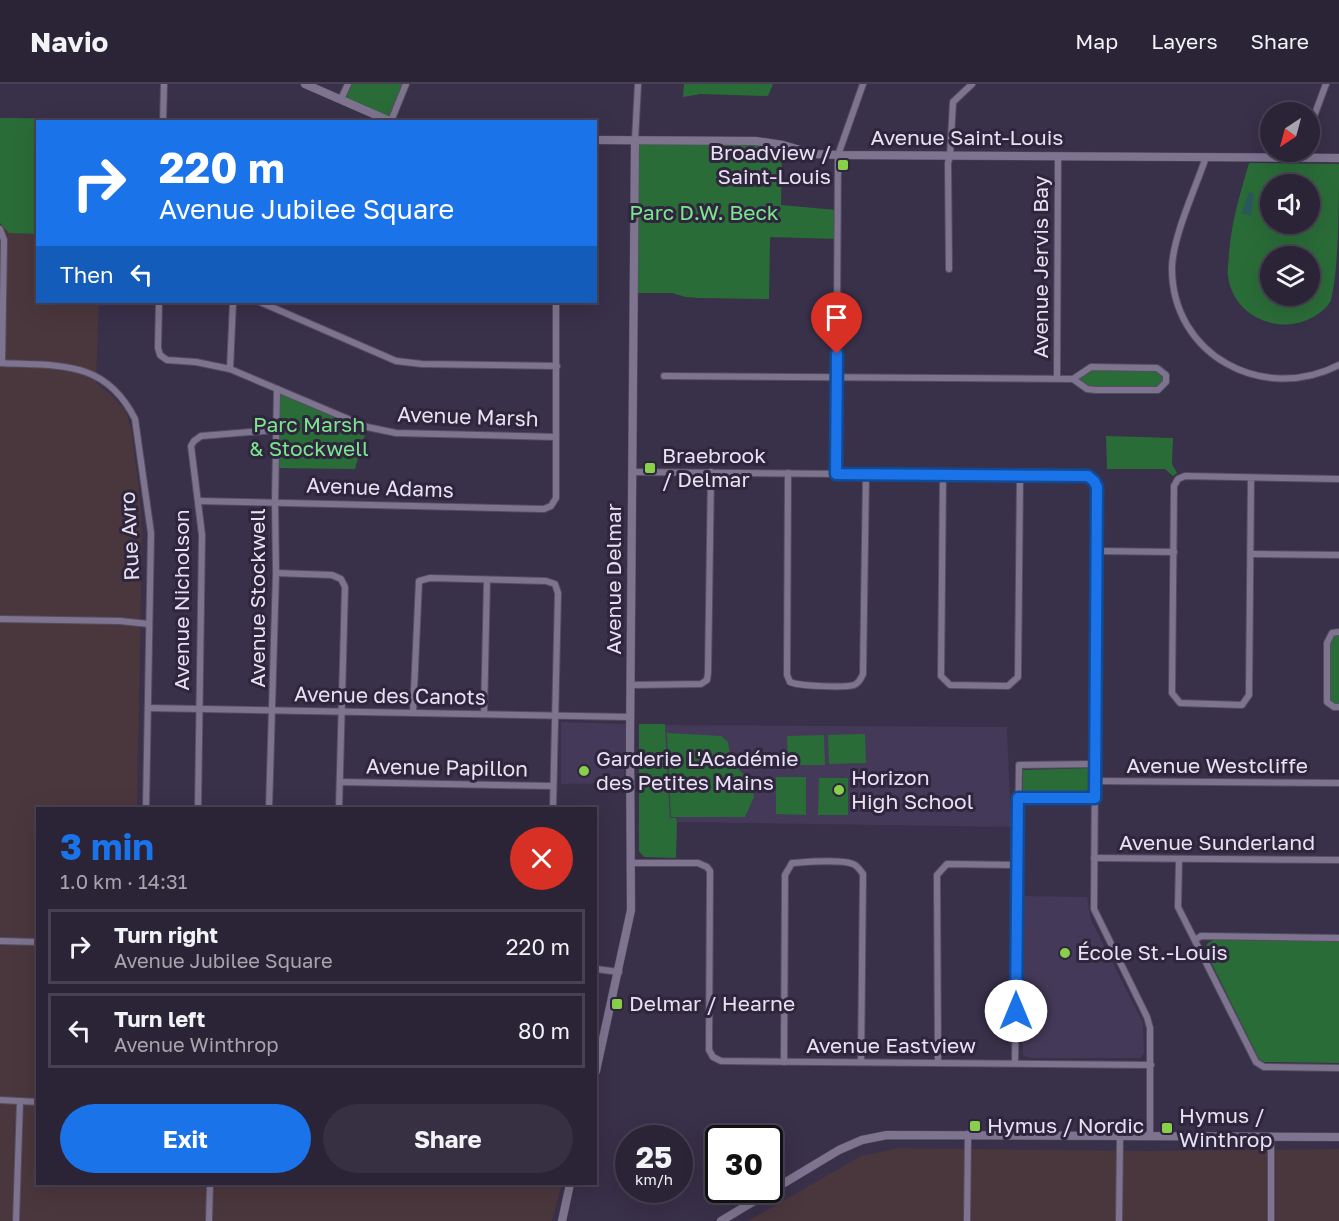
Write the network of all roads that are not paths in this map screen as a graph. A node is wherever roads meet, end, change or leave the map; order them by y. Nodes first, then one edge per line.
1 (164, 84) edge
2 (305, 84) edge
3 (348, 84) edge
4 (406, 84) edge
5 (638, 84) edge
6 (863, 84) edge
7 (972, 84) edge
8 (1326, 84) edge
9 (341, 99) junction
10 (1319, 102) edge
11 (163, 120) edge
12 (389, 120) edge
13 (391, 120) edge
14 (597, 140) edge
15 (635, 140) junction
16 (838, 155) junction
17 (1260, 155) edge
18 (950, 156) junction
19 (1058, 156) junction
20 (1320, 156) edge
21 (1206, 157) junction
22 (1339, 158) edge
23 (0, 229) edge
24 (949, 268) dead end
25 (159, 303) edge
26 (233, 303) edge
27 (262, 303) edge
28 (556, 303) edge
29 (1, 363) edge
30 (1339, 365) edge
31 (557, 366) junction
32 (230, 369) junction
33 (664, 376) dead end
34 (837, 377) junction
35 (1057, 378) junction
36 (1073, 379) junction
37 (277, 389) junction
38 (276, 430) junction
39 (556, 437) junction
40 (633, 472) junction
41 (711, 472) junction
42 (788, 474) junction
43 (836, 474) junction
44 (866, 474) junction
45 (943, 475) junction
46 (1020, 475) junction
47 (1251, 478) junction
48 (1339, 479) edge
49 (198, 501) junction
50 (275, 502) junction
51 (1097, 551) junction
52 (1174, 552) junction
53 (1251, 554) junction
54 (1339, 555) edge
55 (276, 573) junction
56 (487, 580) junction
57 (0, 619) edge
58 (149, 624) junction
59 (1339, 632) edge
60 (632, 685) junction
61 (1339, 707) edge
62 (148, 708) junction
63 (200, 708) junction
64 (273, 710) junction
65 (342, 710) junction
66 (413, 712) junction
67 (484, 714) junction
68 (555, 716) junction
69 (630, 717) junction
70 (1095, 764) junction
71 (1095, 781) junction
72 (340, 782) junction
73 (1339, 783) edge
74 (553, 786) junction
75 (1018, 798) junction
76 (1095, 798) junction
77 (146, 807) edge
78 (198, 807) edge
79 (269, 807) edge
80 (339, 807) edge
81 (553, 807) edge
82 (1094, 858) junction
83 (1179, 860) junction
84 (1339, 860) edge
85 (631, 863) junction
86 (1017, 865) junction
87 (1339, 938) edge
88 (1195, 940) junction
89 (0, 941) edge
90 (36, 942) edge
91 (597, 969) edge
92 (619, 972) junction
93 (784, 1062) junction
94 (861, 1062) junction
95 (938, 1062) junction
96 (1015, 1063) junction
97 (1151, 1065) junction
98 (597, 1067) edge
99 (1339, 1068) edge
100 (0, 1100) edge
101 (20, 1101) junction
102 (36, 1102) edge
103 (968, 1134) junction
104 (1120, 1135) junction
105 (1150, 1135) junction
106 (1271, 1136) junction
107 (1339, 1137) edge
108 (210, 1185) edge
109 (570, 1185) edge
110 (16, 1221) edge
111 (209, 1221) edge
112 (562, 1221) edge
113 (721, 1221) edge
114 (967, 1221) edge
115 (1119, 1221) edge
116 (1271, 1221) edge

1 - 11 street
2 - 9 street
3 - 9 street
4 - 13 street
5 - 15 street, Avenue Delmar
6 - 16 street
7 - 18 street
8 - 10 street
9 - 12 street
14 - 15 street, Avenue Saint-Louis
15 - 16 street, Avenue Saint-Louis
15 - 40 street, Avenue Delmar
16 - 18 street, Avenue Saint-Louis
16 - 34 street
17 - 21 street, Avenue Saint-Louis
18 - 19 street, Avenue Saint-Louis
18 - 24 street
19 - 21 street, Avenue Saint-Louis
19 - 35 street, Avenue Jervis Bay
20 - 22 street, Avenue Saint-Louis
21 - 30 street
23 - 29 street
25 - 32 street, Avenue Marsh
26 - 32 street
27 - 31 street
28 - 31 street
29 - 58 street, Rue Avro
31 - 39 street
32 - 37 street, Avenue Marsh
33 - 34 street
34 - 35 street
34 - 43 street
35 - 36 street
36 - 36 street
37 - 38 street, Avenue Stockwell
37 - 39 street, Avenue Marsh
38 - 49 street, Avenue Nicholson
38 - 50 street, Avenue Stockwell
39 - 50 street, Avenue Adams
40 - 41 street
40 - 60 street, Avenue Delmar
41 - 42 street
41 - 60 street
42 - 43 street
42 - 44 street
43 - 44 street
44 - 45 street
45 - 46 street
45 - 46 street
46 - 51 street
47 - 48 street
47 - 52 street
47 - 53 street
49 - 50 street, Avenue Adams
49 - 63 street, Avenue Nicholson
50 - 55 street, Avenue Stockwell
51 - 52 street
51 - 70 street
52 - 53 street
53 - 54 street
55 - 64 street, Avenue Stockwell
55 - 65 street
56 - 66 street
56 - 67 street
56 - 68 street
57 - 58 street
58 - 62 street, Rue Avro
59 - 61 street
60 - 69 street, Avenue Delmar
62 - 63 street, Avenue des Canots
62 - 77 street, Rue Avro
63 - 64 street, Avenue des Canots
63 - 78 street, Avenue Nicholson
64 - 65 street, Avenue des Canots
64 - 79 street, Avenue Stockwell
65 - 66 street, Avenue des Canots
65 - 72 street
66 - 67 street, Avenue des Canots
67 - 68 street, Avenue des Canots
68 - 69 street, Avenue des Canots
68 - 74 street
69 - 85 street, Avenue Delmar
70 - 71 street
70 - 75 street
71 - 73 street, Avenue Westcliffe
71 - 76 street
72 - 74 street, Avenue Papillon
72 - 80 street
74 - 81 street
75 - 76 street
75 - 86 street
76 - 82 street
82 - 83 street, Avenue Sunderland
82 - 97 street
83 - 84 street, Avenue Sunderland
83 - 88 street
85 - 92 street, Avenue Delmar
85 - 93 street, Avenue Eastview
86 - 95 street
86 - 96 street
87 - 88 street
88 - 99 street
89 - 90 street
91 - 92 street
92 - 98 street, Avenue Delmar
93 - 94 street, Avenue Eastview
93 - 94 street
94 - 95 street, Avenue Eastview
95 - 96 street, Avenue Eastview
96 - 97 street, Avenue Eastview
97 - 105 street
100 - 101 street
101 - 102 street
101 - 110 street
103 - 104 street
103 - 113 street
103 - 114 street
104 - 105 street
104 - 115 street
105 - 106 street
106 - 107 street
106 - 116 street
108 - 111 street
109 - 112 street

